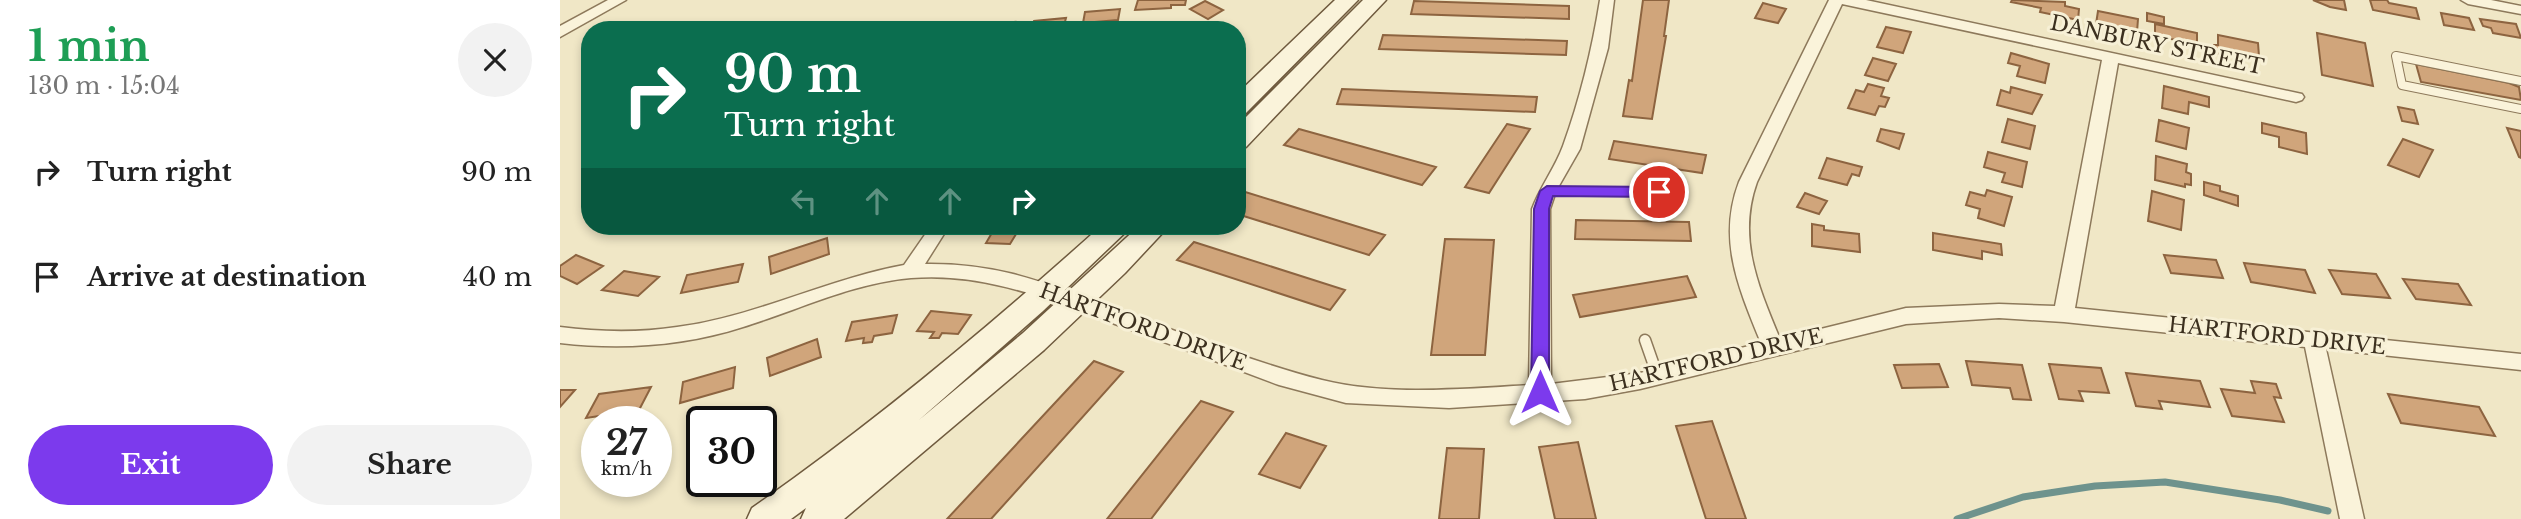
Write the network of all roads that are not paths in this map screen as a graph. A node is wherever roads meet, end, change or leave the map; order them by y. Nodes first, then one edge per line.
1 (618, 0) edge
2 (1348, 0) edge
3 (1375, 0) edge
4 (1607, 0) edge
5 (1836, 0) edge
6 (1845, 0) edge
7 (2468, 0) edge
8 (2521, 9) edge
9 (560, 32) edge
10 (2111, 56) junction
11 (2521, 81) edge
12 (2296, 97) dead end
13 (1246, 99) edge
14 (2521, 109) edge
15 (1246, 132) edge
16 (1547, 191) junction
17 (1659, 192) dead end
18 (934, 235) edge
19 (1108, 235) edge
20 (1146, 235) edge
21 (910, 271) junction
22 (1046, 293) junction
23 (1078, 301) junction
24 (2064, 314) junction
25 (560, 335) edge
26 (1645, 340) dead end
27 (2314, 340) junction
28 (1773, 347) junction
29 (2521, 362) edge
30 (1658, 377) junction
31 (1540, 392) junction
32 (764, 519) edge
33 (818, 519) edge
34 (2352, 519) edge

1 - 9 street
2 - 13 main road
3 - 15 main road
4 - 16 street
5 - 28 street
6 - 10 street, DANBURY STREET
7 - 8 street
10 - 12 street, DANBURY STREET
10 - 24 street
11 - 14 lane
16 - 17 lane
16 - 31 street
18 - 21 street
19 - 22 main road
20 - 23 main road
21 - 22 street, HARTFORD DRIVE
21 - 25 street, HARTFORD DRIVE
22 - 23 street, HARTFORD DRIVE
22 - 32 main road
23 - 31 street, HARTFORD DRIVE
23 - 33 main road
24 - 27 street, HARTFORD DRIVE
24 - 28 street, HARTFORD DRIVE
26 - 30 lane
27 - 29 street, HARTFORD DRIVE
27 - 34 street
28 - 30 street, HARTFORD DRIVE
30 - 31 street, HARTFORD DRIVE

